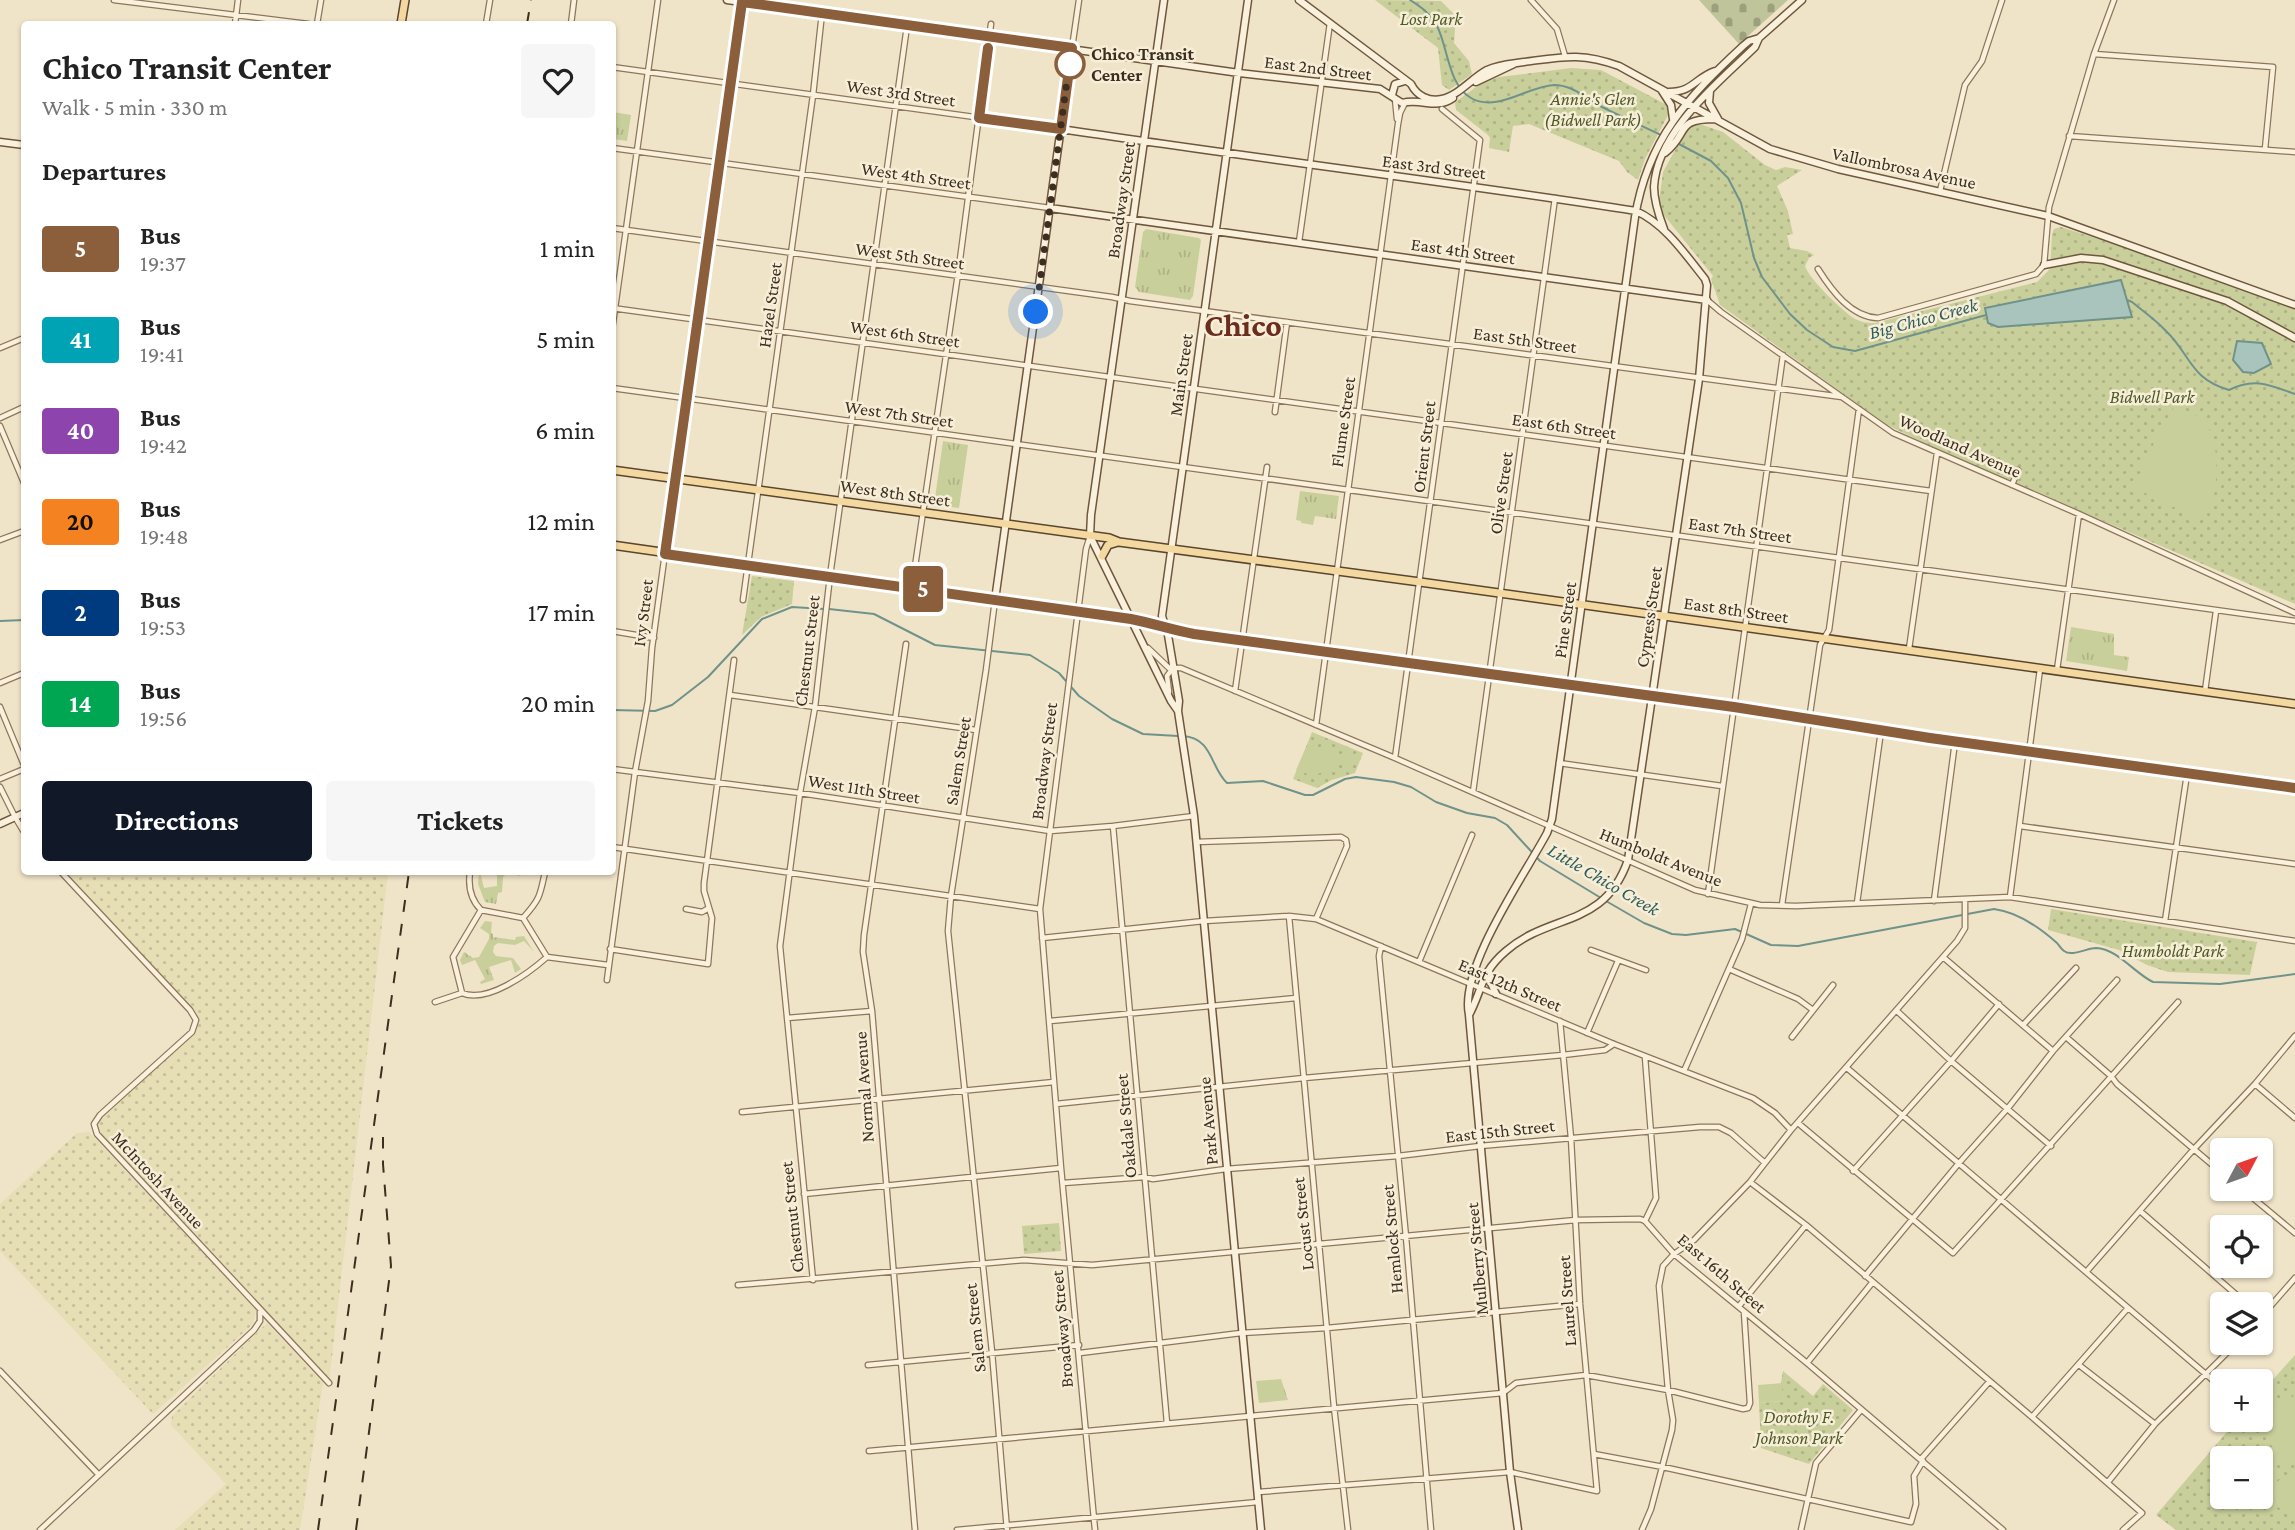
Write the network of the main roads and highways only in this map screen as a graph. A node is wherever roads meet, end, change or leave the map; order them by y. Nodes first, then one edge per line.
1 (405, 0) edge
2 (402, 21) edge
3 (616, 471) edge
4 (1119, 542) junction
5 (616, 546) edge
6 (1172, 548) joint
7 (1102, 556) road end
8 (2295, 704) edge
9 (2295, 788) edge

1 - 2 main road
3 - 4 main road, West 8th Street
4 - 6 main road, West 8th Street
4 - 7 main road
5 - 9 main road
6 - 8 main road, East 8th Street

